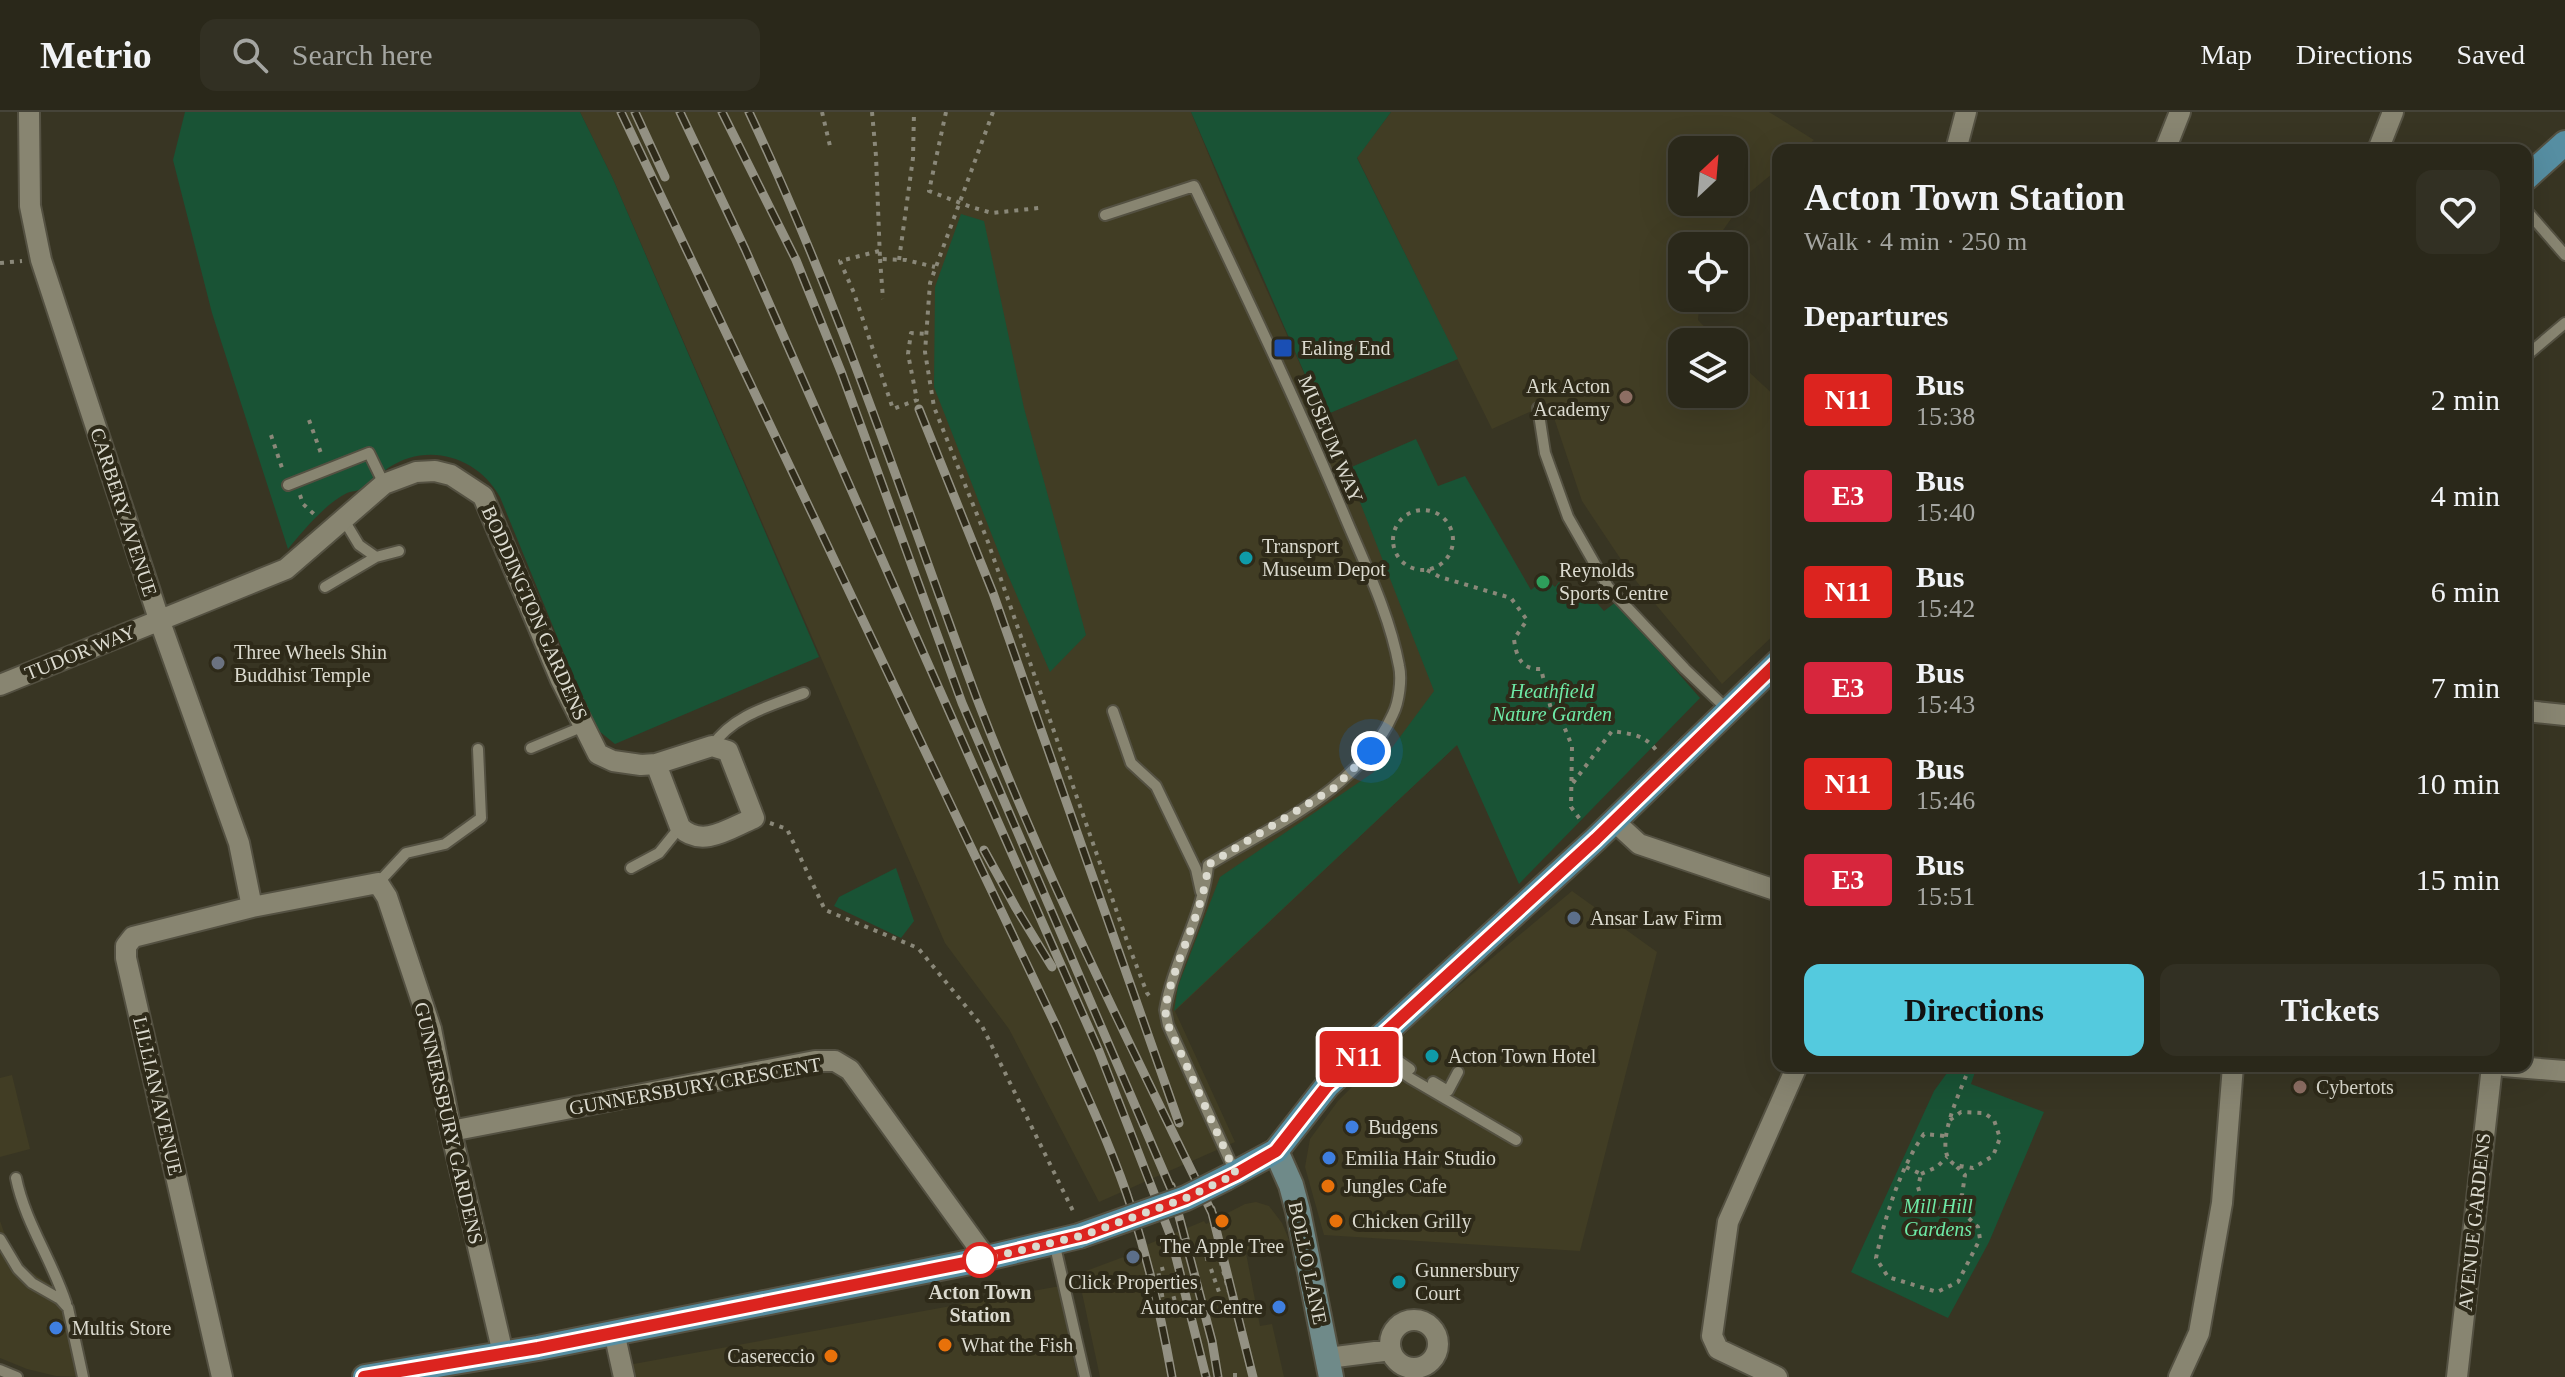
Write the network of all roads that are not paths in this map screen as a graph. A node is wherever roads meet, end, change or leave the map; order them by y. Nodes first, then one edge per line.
1 (29, 112) edge
2 (1966, 112) edge
3 (2180, 112) edge
4 (2393, 112) edge
5 (2565, 143) edge
6 (1958, 144) edge
7 (2167, 144) edge
8 (2380, 144) edge
9 (2532, 173) edge
10 (1105, 215) dead end
11 (2532, 217) edge
12 (2565, 255) edge
13 (2565, 323) edge
14 (2532, 351) edge
15 (1538, 408) dead end
16 (292, 483) road end
17 (384, 484) junction
18 (344, 520) junction
19 (399, 551) dead end
20 (376, 557) junction
21 (325, 587) dead end
22 (159, 619) junction
23 (1772, 668) edge
24 (0, 685) edge
25 (804, 693) dead end
26 (1728, 710) junction
27 (1113, 711) dead end
28 (2532, 712) edge
29 (2565, 715) edge
30 (584, 726) junction
31 (712, 746) junction
32 (531, 748) dead end
33 (478, 749) dead end
34 (656, 764) junction
35 (1614, 821) junction
36 (680, 827) junction
37 (631, 868) dead end
38 (378, 883) junction
39 (1772, 889) edge
40 (1201, 894) junction
41 (252, 907) junction
42 (1371, 1046) junction
43 (2532, 1068) edge
44 (1410, 1069) dead end
45 (2565, 1071) edge
46 (1458, 1072) dead end
47 (1794, 1072) edge
48 (2233, 1072) edge
49 (2491, 1072) edge
50 (1433, 1082) dead end
51 (451, 1131) junction
52 (1516, 1140) dead end
53 (1276, 1151) junction
54 (1231, 1176) junction
55 (16, 1178) dead end
56 (0, 1239) edge
57 (1054, 1242) junction
58 (986, 1258) junction
59 (68, 1308) junction
60 (614, 1332) junction
61 (1391, 1350) dead end
62 (501, 1354) junction
63 (1329, 1368) edge
64 (0, 1370) edge
65 (17, 1377) edge
66 (83, 1377) edge
67 (222, 1377) edge
68 (365, 1377) edge
69 (624, 1377) edge
70 (1085, 1377) edge
71 (1777, 1377) edge
72 (2179, 1377) edge
73 (2457, 1377) edge

1 - 22 street, CARBERY AVENUE
2 - 6 street
3 - 7 street
4 - 8 street
5 - 9 main road
10 - 40 lane, MUSEUM WAY
11 - 12 lane
13 - 14 lane
15 - 26 lane
16 - 17 lane
17 - 18 street, BODDINGTON GARDENS
17 - 30 street, BODDINGTON GARDENS
18 - 20 lane
18 - 22 street, BODDINGTON GARDENS
19 - 20 lane
20 - 21 lane
22 - 24 street, TUDOR WAY
22 - 41 street, CARBERY AVENUE
23 - 26 main road
25 - 31 lane
26 - 35 main road
27 - 40 lane
28 - 29 street
30 - 32 lane
30 - 34 street, BODDINGTON GARDENS
31 - 34 street, BODDINGTON GARDENS
31 - 36 street
33 - 38 lane
34 - 36 street
35 - 39 street
35 - 42 main road
36 - 37 lane
38 - 41 street
38 - 51 street, GUNNERSBURY GARDENS
40 - 54 lane, MUSEUM WAY
41 - 67 street, LILLIAN AVENUE
42 - 44 lane
42 - 52 lane
42 - 53 main road
43 - 45 street
46 - 50 lane
47 - 71 street
48 - 72 street
49 - 73 street, AVENUE GARDENS
51 - 58 street, GUNNERSBURY CRESCENT
51 - 62 street, GUNNERSBURY GARDENS
53 - 54 main road
53 - 63 street, BOLLO LANE
54 - 57 main road, bridge
55 - 59 lane
56 - 59 lane
57 - 58 main road
57 - 70 lane
58 - 60 main road
59 - 66 lane
60 - 62 main road
60 - 69 street
61 - 63 street
62 - 68 main road
64 - 65 lane

